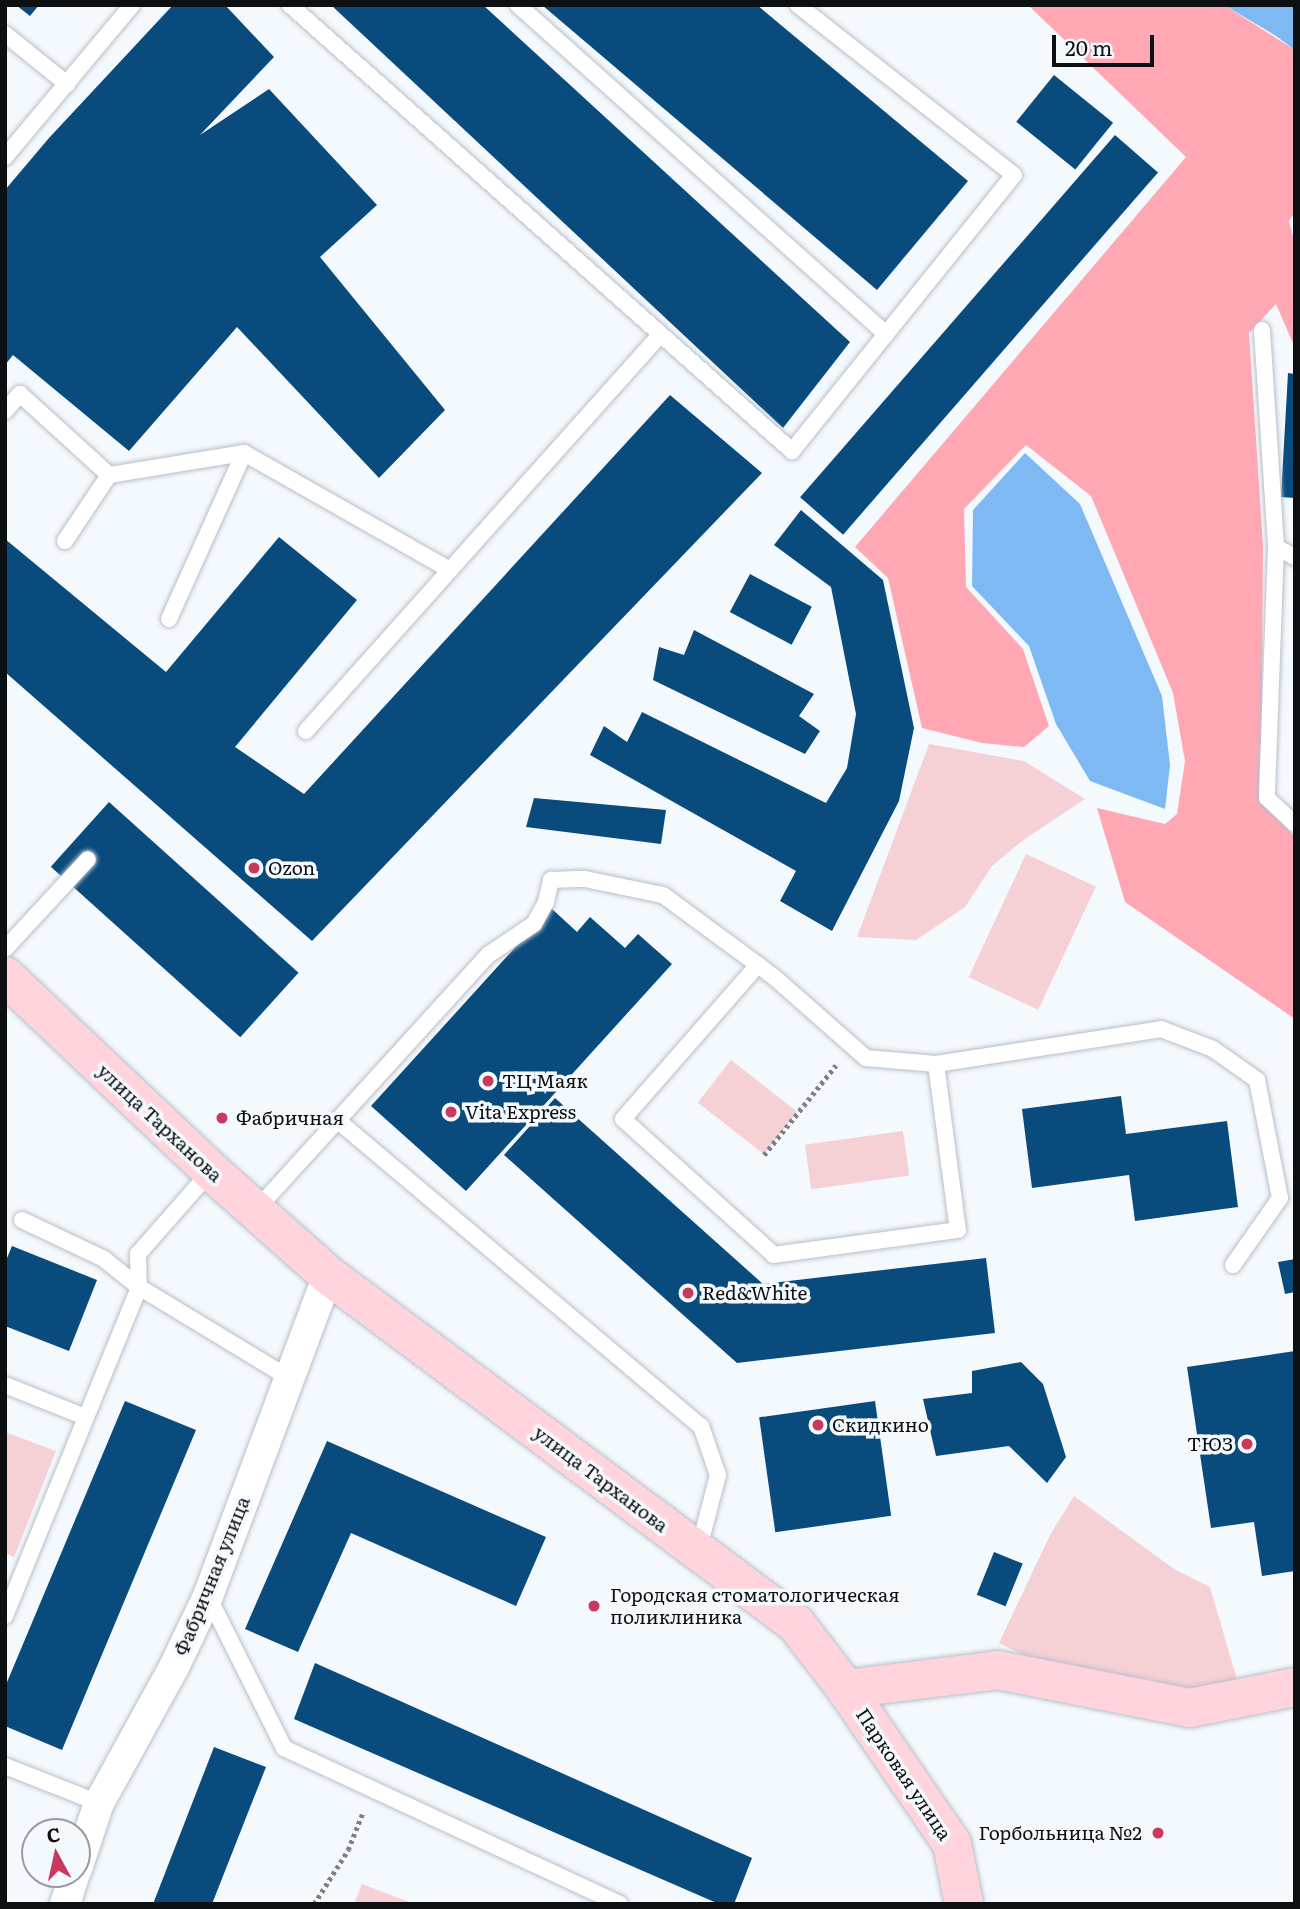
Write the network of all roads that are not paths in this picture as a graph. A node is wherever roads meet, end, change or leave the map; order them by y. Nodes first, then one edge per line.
1 (132, 5) edge
2 (290, 5) edge
3 (518, 5) edge
4 (798, 5) edge
5 (5, 34) edge
6 (67, 84) junction
7 (5, 157) edge
8 (1262, 330) dead end
9 (660, 334) junction
10 (886, 334) junction
11 (5, 411) edge
12 (244, 453) junction
13 (109, 475) junction
14 (65, 541) dead end
15 (1276, 547) junction
16 (1295, 557) edge
17 (450, 570) junction
18 (169, 619) dead end
19 (306, 731) dead end
20 (1295, 824) edge
21 (88, 859) dead end
22 (5, 949) edge
23 (758, 965) junction
24 (5, 976) edge
25 (936, 1064) junction
26 (337, 1120) junction
27 (211, 1171) junction
28 (256, 1210) junction
29 (22, 1220) dead end
30 (1233, 1265) dead end
31 (328, 1275) junction
32 (139, 1287) junction
33 (289, 1378) junction
34 (5, 1385) edge
35 (85, 1418) junction
36 (698, 1552) junction
37 (208, 1596) junction
38 (5, 1616) edge
39 (1295, 1687) edge
40 (846, 1689) junction
41 (5, 1766) edge
42 (99, 1803) junction
43 (91, 1827) edge
44 (620, 1904) edge
45 (964, 1904) edge

1 - 6 lane
2 - 9 lane
3 - 10 lane
4 - 10 lane
5 - 6 lane
6 - 7 lane
8 - 15 lane
9 - 10 lane
9 - 17 lane
11 - 13 lane
12 - 13 lane
12 - 17 lane
12 - 18 lane
13 - 14 lane
15 - 16 lane
15 - 20 lane
17 - 19 lane
21 - 22 lane
23 - 25 lane
23 - 25 lane
23 - 26 lane
24 - 27 main road, улица Тарханова
25 - 30 lane
26 - 28 lane
26 - 36 lane
27 - 28 main road, улица Тарханова
27 - 32 lane
28 - 31 main road, улица Тарханова
29 - 32 lane
31 - 33 street, Фабричная улица
31 - 36 main road, улица Тарханова
32 - 33 lane
32 - 35 lane
33 - 37 street, Фабричная улица
34 - 35 lane
35 - 38 lane
36 - 40 main road, улица Тарханова
37 - 42 street, Фабричная улица
37 - 44 lane
39 - 40 main road
40 - 45 main road, Парковая улица
41 - 42 lane
42 - 43 street, Фабричная улица

